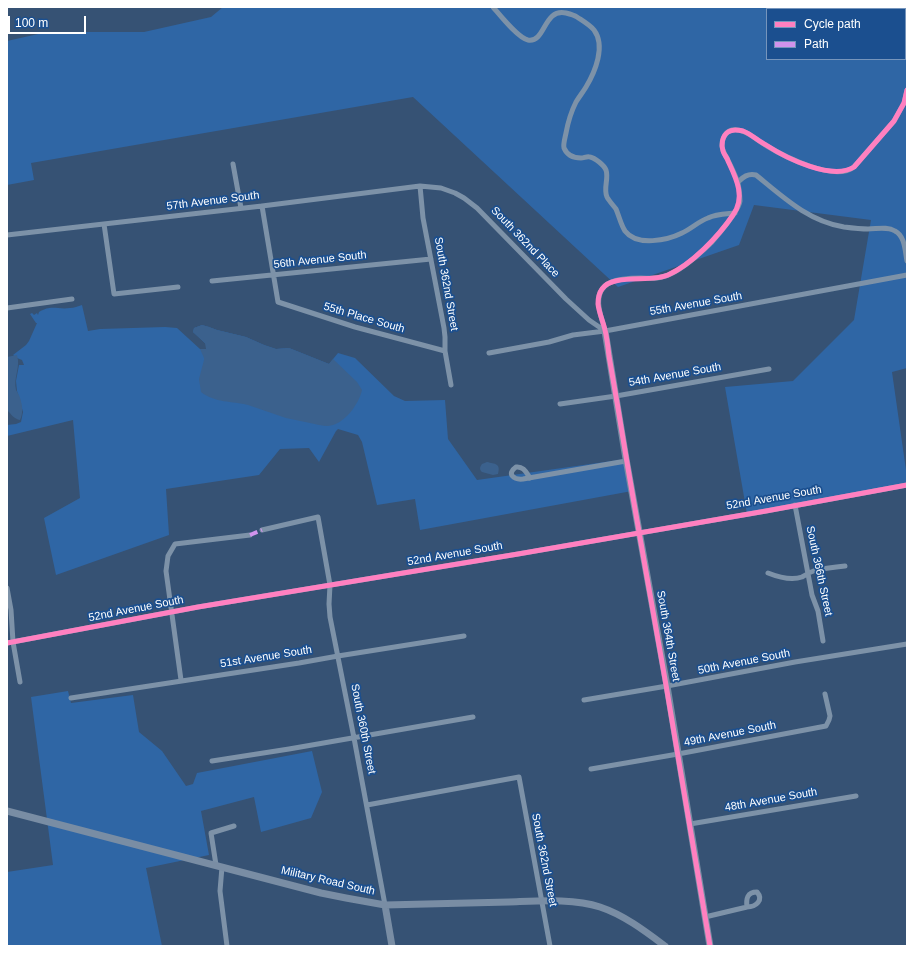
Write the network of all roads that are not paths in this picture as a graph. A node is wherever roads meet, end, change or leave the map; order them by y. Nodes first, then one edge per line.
1 (493, 7) edge
2 (907, 90) edge
3 (233, 164) dead end
4 (738, 182) junction
5 (420, 186) junction
6 (262, 206) junction
7 (242, 208) junction
8 (735, 213) junction
9 (104, 224) junction
10 (7, 235) edge
11 (431, 259) junction
12 (907, 261) edge
13 (273, 275) junction
14 (907, 275) edge
15 (212, 281) dead end
16 (178, 287) dead end
17 (72, 299) dead end
18 (7, 308) edge
19 (605, 331) junction
20 (445, 351) junction
21 (489, 353) dead end
22 (769, 369) dead end
23 (451, 385) dead end
24 (616, 396) junction
25 (560, 404) dead end
26 (626, 461) junction
27 (530, 478) dead end
28 (907, 485) edge
29 (795, 505) junction
30 (262, 530) dead end
31 (639, 532) junction
32 (250, 535) dead end
33 (845, 566) dead end
34 (768, 573) dead end
35 (808, 573) junction
36 (330, 586) junction
37 (7, 588) edge
38 (171, 612) junction
39 (464, 636) dead end
40 (823, 641) dead end
41 (13, 642) junction
42 (7, 643) edge
43 (907, 644) edge
44 (338, 656) junction
45 (182, 680) junction
46 (20, 682) dead end
47 (667, 686) junction
48 (825, 694) dead end
49 (71, 698) dead end
50 (584, 700) dead end
51 (473, 717) dead end
52 (354, 738) junction
53 (678, 754) junction
54 (212, 761) dead end
55 (591, 769) dead end
56 (856, 796) dead end
57 (367, 805) junction
58 (7, 811) edge
59 (690, 824) junction
60 (234, 826) dead end
61 (219, 866) junction
62 (542, 901) junction
63 (385, 905) junction
64 (747, 907) dead end
65 (705, 917) junction
66 (227, 946) edge
67 (392, 946) edge
68 (550, 946) edge
69 (665, 946) edge
70 (710, 946) edge

1 - 8 street
2 - 4 street
3 - 7 street
4 - 8 street
4 - 12 street
5 - 6 street, 57th Avenue South
5 - 11 street, South 362nd Street
5 - 19 street, South 362nd Place
6 - 7 street, 57th Avenue South
6 - 13 street
7 - 9 street, 57th Avenue South
8 - 19 street
9 - 10 street, 57th Avenue South
9 - 16 street
11 - 13 street, 56th Avenue South
11 - 20 street, South 362nd Street
13 - 15 street, 56th Avenue South
13 - 20 street, 55th Place South
14 - 19 street, 55th Avenue South
17 - 18 street
19 - 21 street, 55th Avenue South
19 - 24 main road, South 364th Street
20 - 23 street, South 362nd Street
22 - 24 street, 54th Avenue South
24 - 25 street, 54th Avenue South
24 - 26 main road, South 364th Street
26 - 27 street
26 - 31 main road, South 364th Street
28 - 29 street, 52nd Avenue South
29 - 31 street, 52nd Avenue South
29 - 35 street, South 366th Street
30 - 36 street, South 360th Street
31 - 36 street, 52nd Avenue South
31 - 47 main road, South 364th Street
32 - 38 street
33 - 35 street
34 - 35 street
35 - 40 street, South 366th Street
36 - 38 street, 52nd Avenue South
36 - 44 street, South 360th Street
37 - 41 street
38 - 41 street, 52nd Avenue South
38 - 45 street
39 - 44 street, 51st Avenue South
41 - 42 street, 52nd Avenue South
41 - 46 street
43 - 47 street, 50th Avenue South
44 - 45 street, 51st Avenue South
44 - 52 street, South 360th Street
45 - 49 street, 51st Avenue South
47 - 50 street, 50th Avenue South
47 - 53 main road, South 364th Street
48 - 53 street, 49th Avenue South
51 - 52 street
52 - 54 street
52 - 57 street, South 360th Street
53 - 55 street, 49th Avenue South
53 - 59 main road, South 364th Street
56 - 59 street, 48th Avenue South
57 - 62 street, South 362nd Street
57 - 63 street, South 360th Street
58 - 61 main road, Military Road South
59 - 65 main road, South 364th Street
60 - 61 street
61 - 63 main road, Military Road South
61 - 66 street
62 - 63 main road, Military Road South
62 - 68 street, South 362nd Street
62 - 69 main road, Military Road South
63 - 67 main road, South 360th Street
64 - 65 street
65 - 70 main road, South 364th Street

